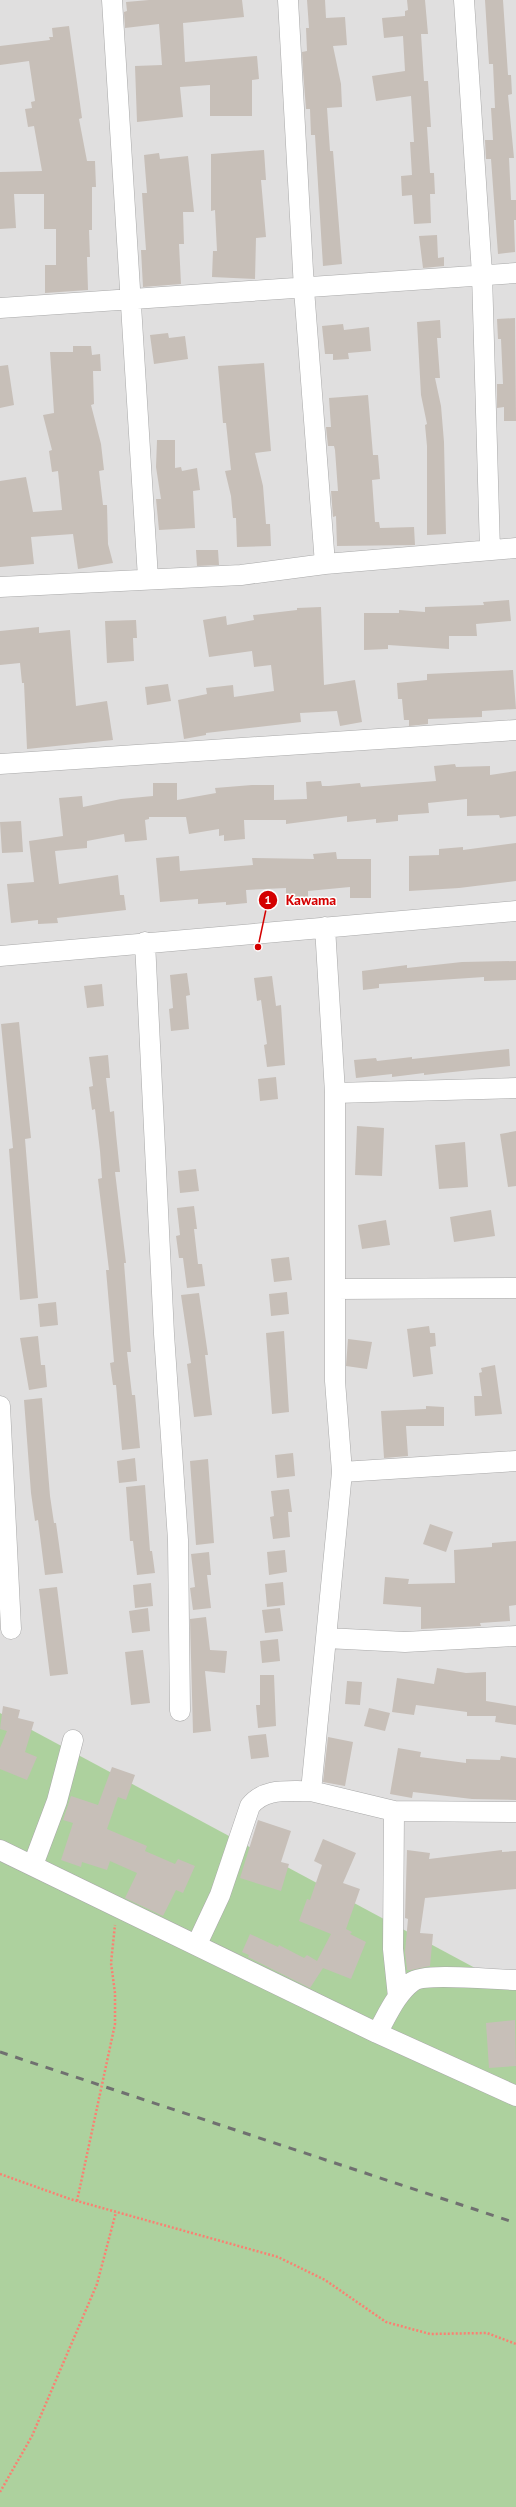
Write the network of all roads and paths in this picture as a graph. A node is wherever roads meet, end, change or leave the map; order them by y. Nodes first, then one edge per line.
1 (112, 0) edge
2 (288, 0) edge
3 (464, 0) edge
4 (516, 273) edge
5 (482, 274) junction
6 (304, 289) junction
7 (132, 299) junction
8 (0, 308) edge
9 (516, 548) edge
10 (490, 550) junction
11 (325, 564) junction
12 (148, 578) junction
13 (0, 587) edge
14 (516, 730) edge
15 (0, 764) edge
16 (516, 911) edge
17 (325, 927) junction
18 (145, 942) junction
19 (0, 956) edge
20 (516, 1088) edge
21 (335, 1093) junction
22 (516, 1288) edge
23 (335, 1289) junction
24 (0, 1406) edge
25 (516, 1461) edge
26 (342, 1472) junction
27 (11, 1629) dead end
28 (516, 1636) edge
29 (326, 1638) junction
30 (180, 1711) dead end
31 (73, 1740) dead end
32 (311, 1791) junction
33 (394, 1811) junction
34 (516, 1812) edge
35 (0, 1850) edge
36 (33, 1865) junction
37 (118, 1907) junction
38 (197, 1944) junction
39 (516, 1980) edge
40 (398, 1997) junction
41 (377, 2033) junction
42 (516, 2096) edge
43 (0, 2174) edge
44 (77, 2201) junction
45 (116, 2212) junction
46 (516, 2344) edge
47 (0, 2492) edge

1 - 7 street
2 - 6 street
3 - 5 street
4 - 5 street
5 - 6 street
5 - 10 street
6 - 7 street
6 - 11 street
7 - 8 street
7 - 12 street
9 - 10 street
10 - 11 street
11 - 12 street
12 - 13 street
14 - 15 street
16 - 17 street
17 - 18 street
17 - 21 street
18 - 19 street
18 - 30 street
20 - 21 street
21 - 23 street
22 - 23 street
23 - 26 street
24 - 27 street
25 - 26 street
26 - 29 street
28 - 29 street
29 - 32 street
31 - 36 street
32 - 33 street
32 - 38 street
33 - 34 street
33 - 40 street
35 - 36 street
36 - 37 street
37 - 38 street
37 - 44 path
38 - 41 street
39 - 40 street
40 - 41 street
41 - 42 street
43 - 44 path
44 - 45 path
45 - 46 path
45 - 47 path

